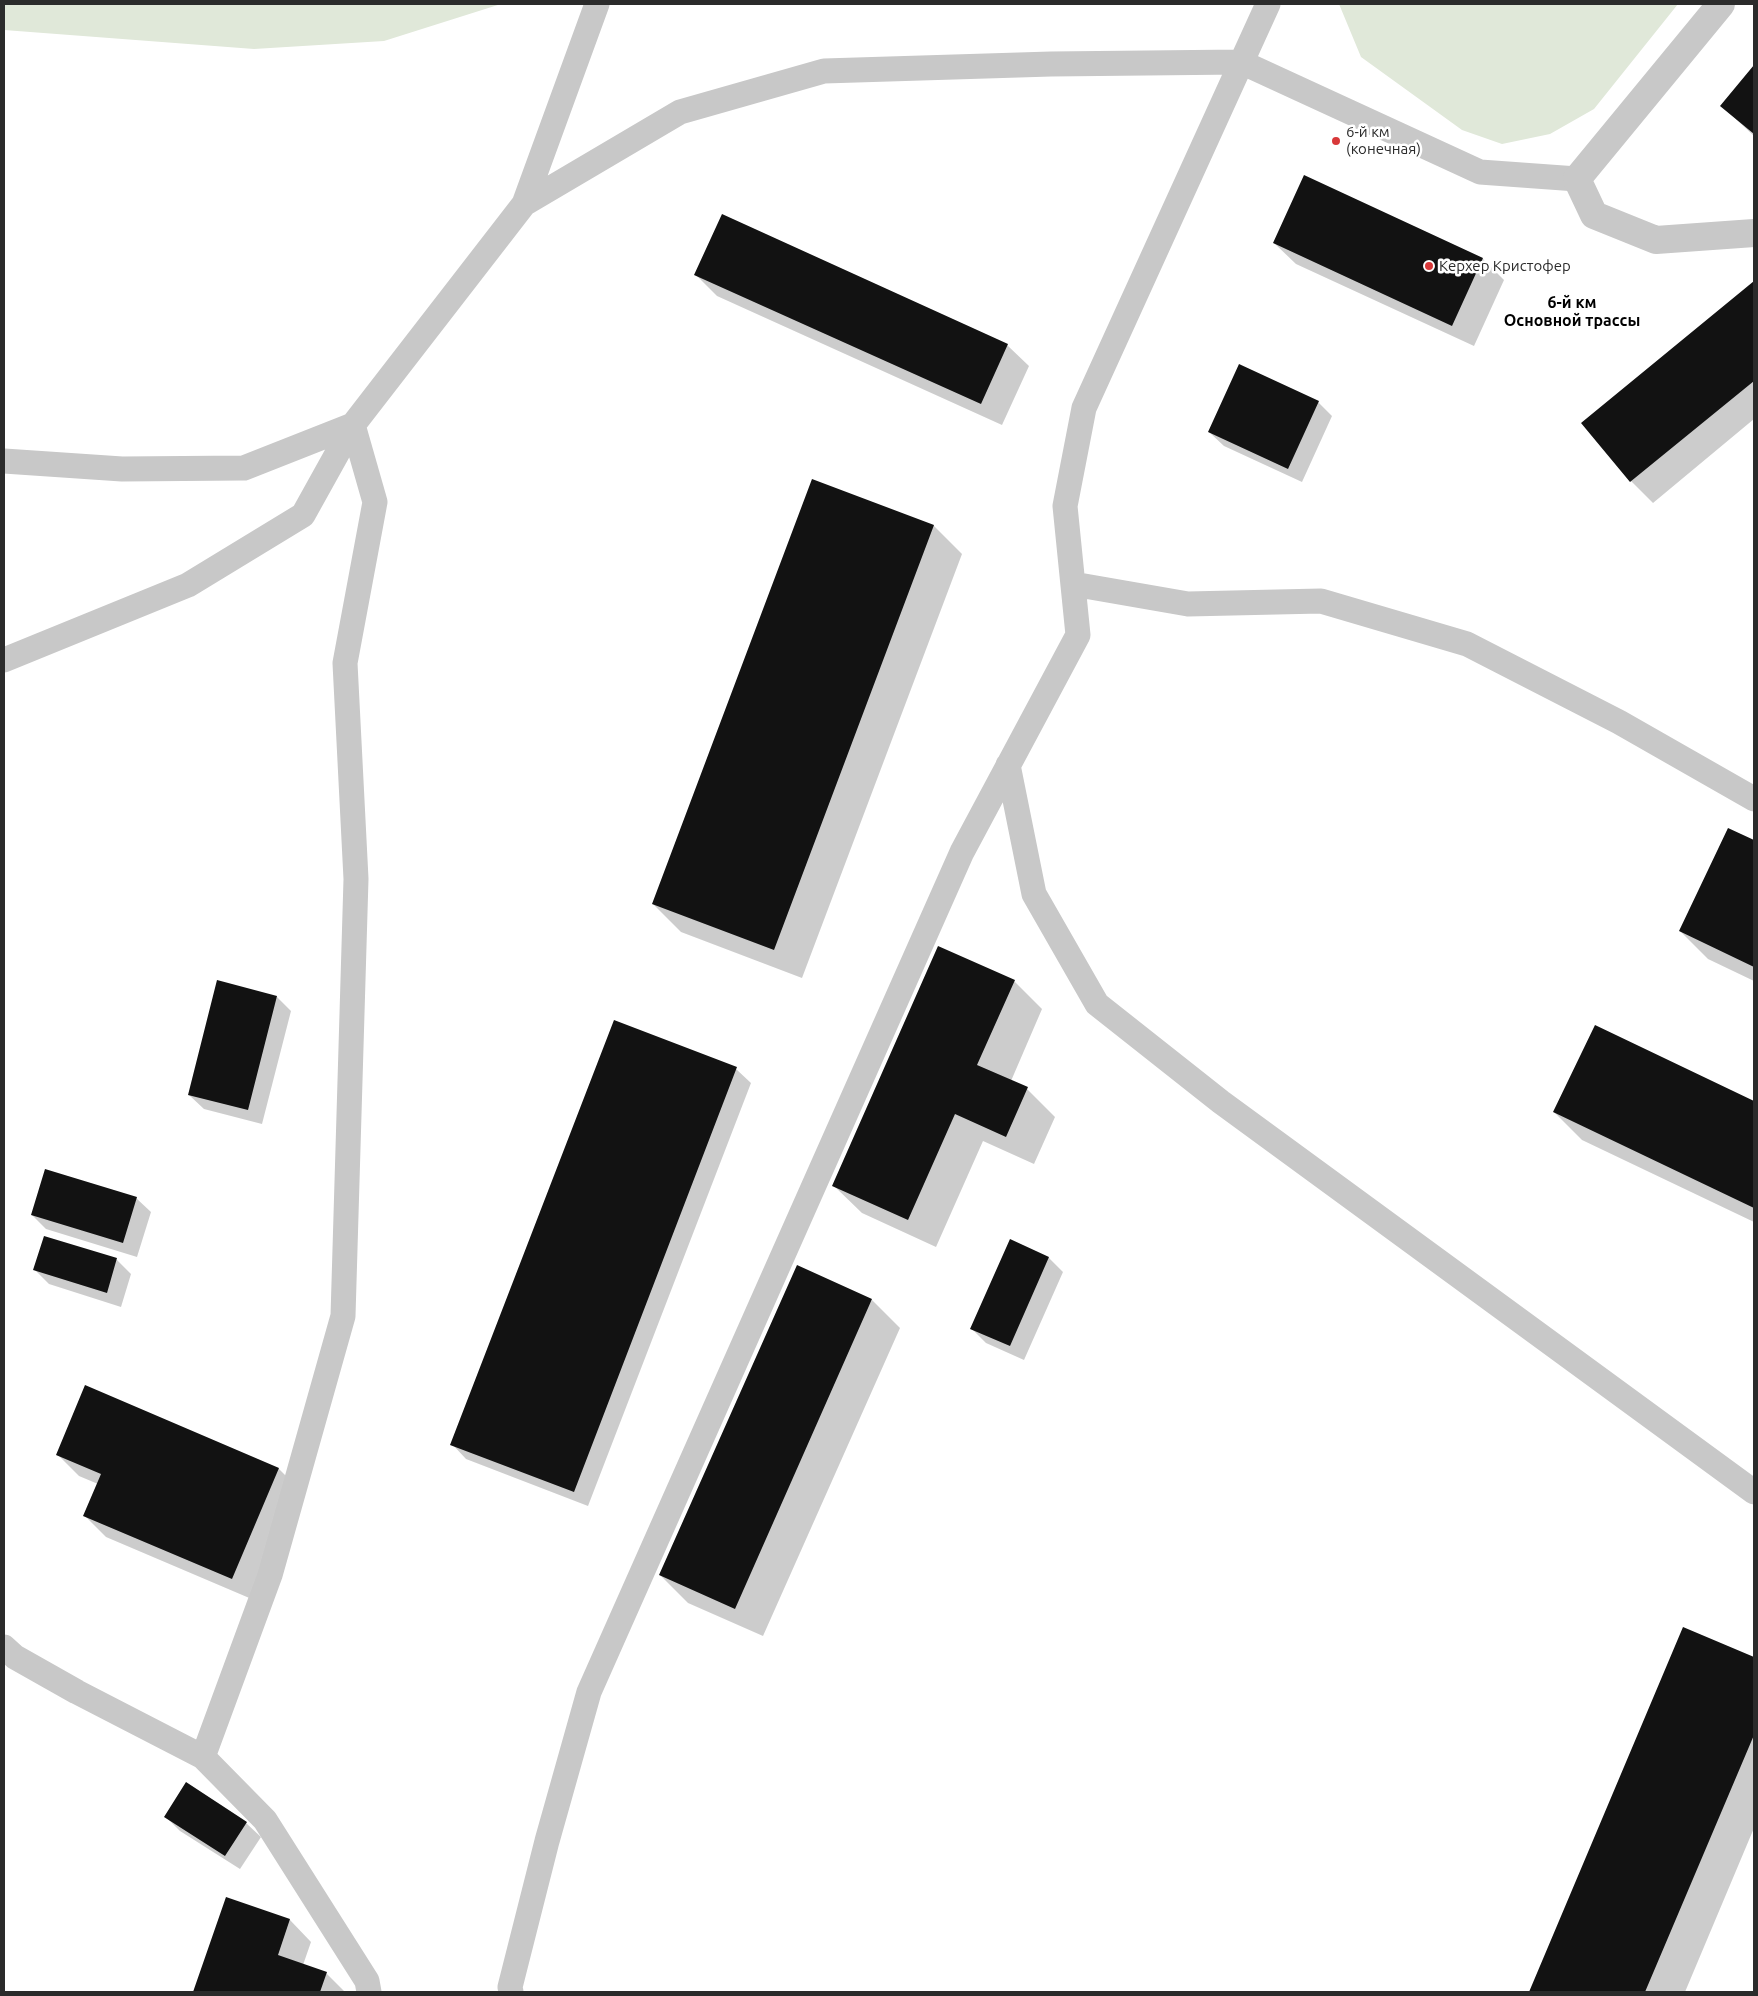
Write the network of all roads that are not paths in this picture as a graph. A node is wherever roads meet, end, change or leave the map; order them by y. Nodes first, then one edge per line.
1 (598, 4) edge
2 (1268, 4) edge
3 (1721, 4) edge
4 (1241, 62) junction
5 (1577, 179) junction
6 (524, 204) junction
7 (1754, 233) edge
8 (353, 425) junction
9 (4, 461) edge
10 (1073, 584) junction
11 (4, 660) edge
12 (1008, 766) junction
13 (1754, 799) edge
14 (1754, 1492) edge
15 (4, 1647) edge
16 (203, 1757) junction
17 (369, 1992) edge
18 (511, 1992) edge

1 - 6 lane
2 - 4 lane
3 - 5 street
4 - 5 lane
4 - 6 lane
4 - 10 lane
5 - 7 street
6 - 8 lane
8 - 9 lane
8 - 11 lane
8 - 16 lane
10 - 12 lane
10 - 13 lane
12 - 14 lane
12 - 18 lane
15 - 16 lane
16 - 17 lane

